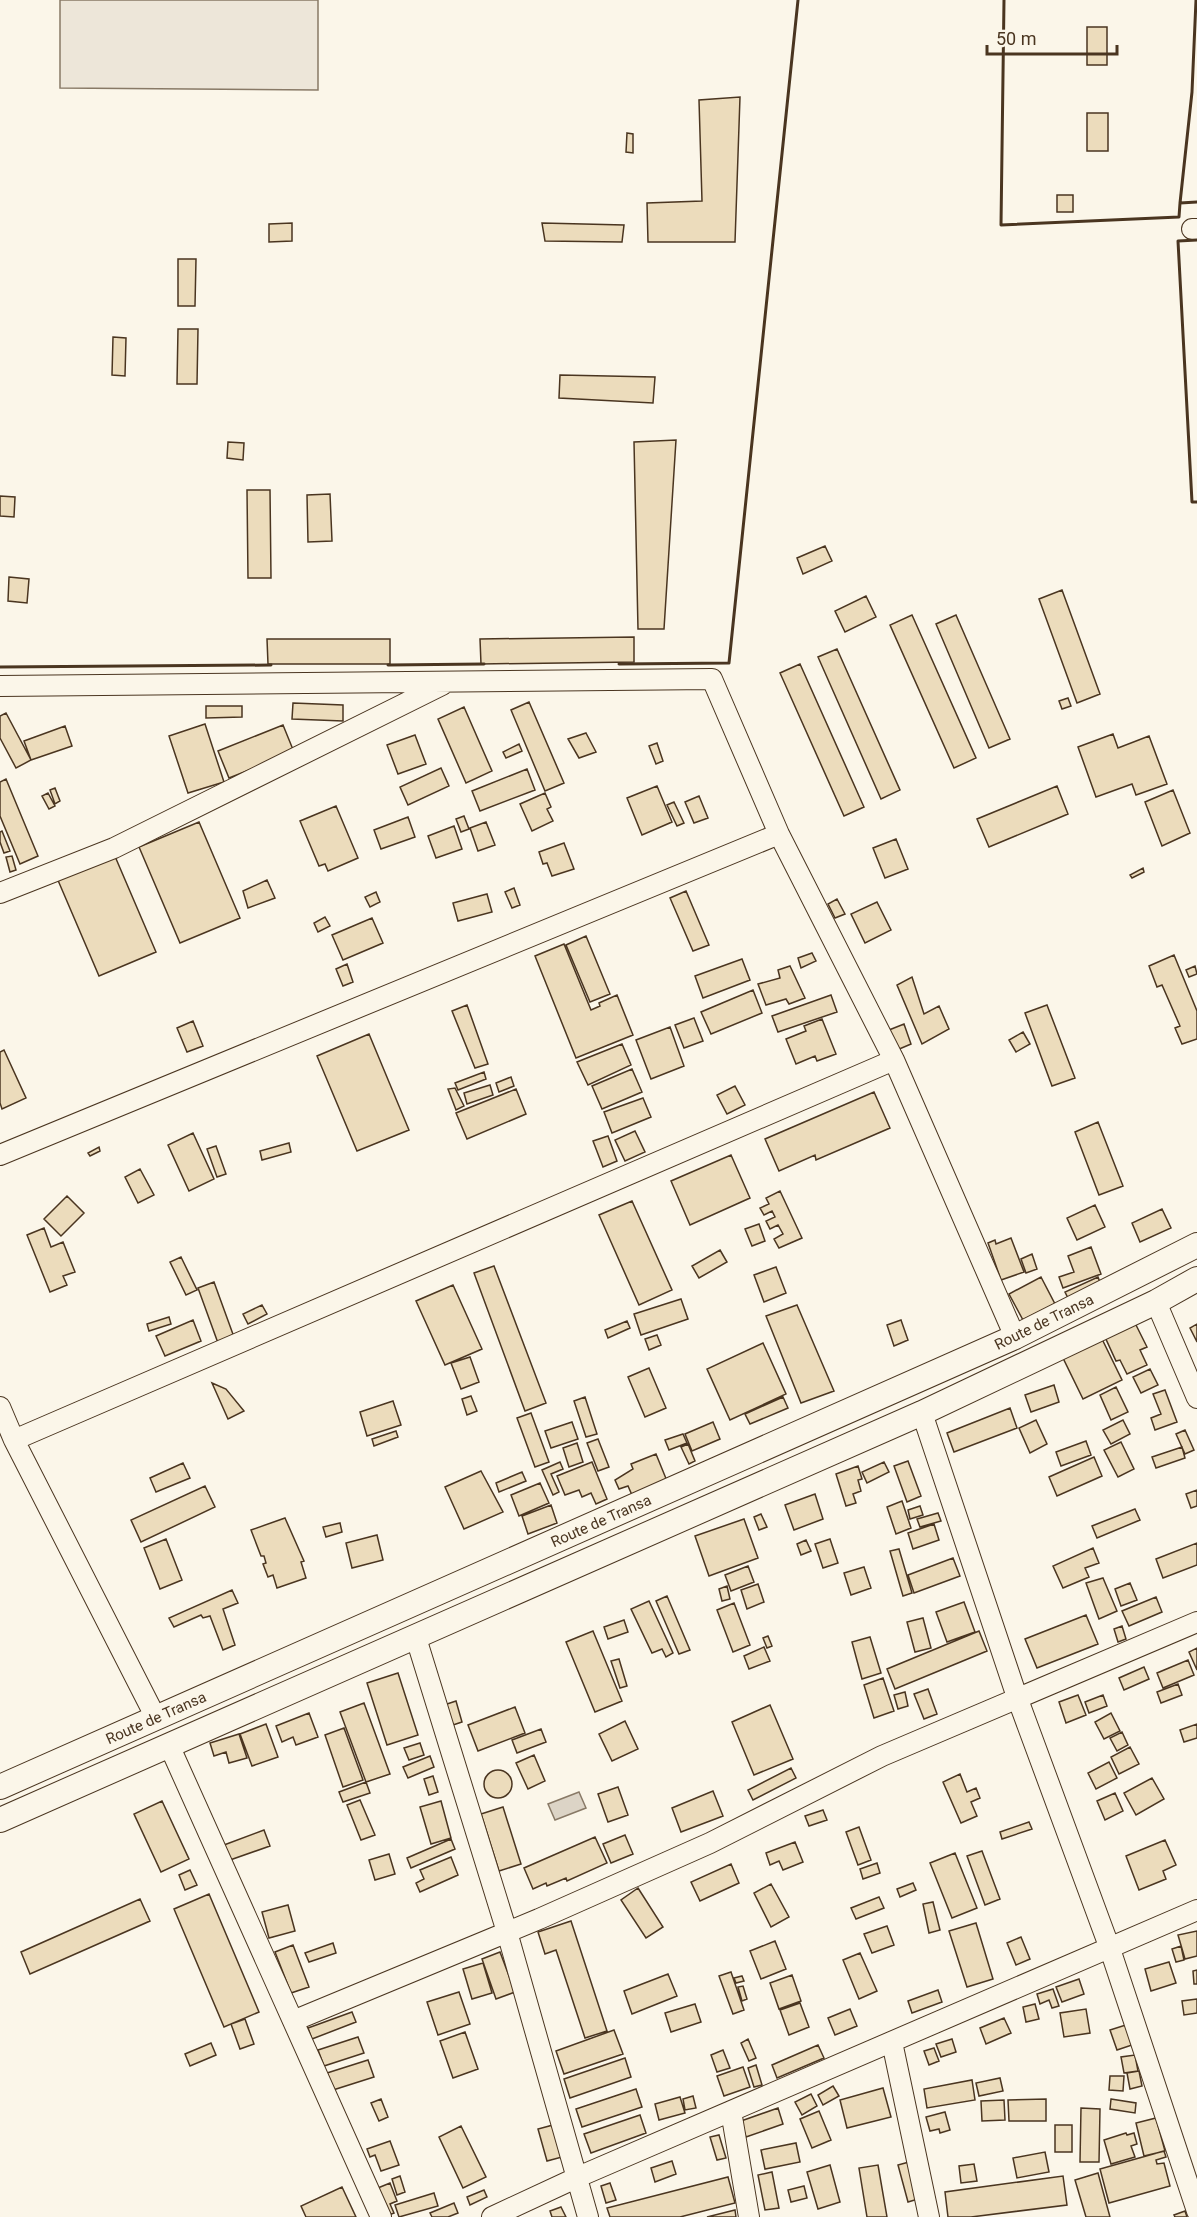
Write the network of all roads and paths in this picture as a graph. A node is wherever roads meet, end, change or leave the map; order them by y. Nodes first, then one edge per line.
1 (447, 683) junction
2 (0, 686) edge
3 (779, 834) junction
4 (0, 893) edge
5 (894, 1060) junction
6 (0, 1155) edge
7 (1197, 1245) edge
8 (1197, 1279) edge
9 (1156, 1302) junction
10 (1015, 1337) junction
11 (1197, 1398) edge
12 (0, 1407) edge
13 (922, 1413) junction
14 (14, 1440) junction
15 (1197, 1622) edge
16 (416, 1638) junction
17 (1017, 1697) junction
18 (156, 1718) junction
19 (169, 1745) junction
20 (84, 1750) junction
21 (96, 1778) junction
22 (0, 1787) edge
23 (0, 1820) edge
24 (1197, 1910) edge
25 (507, 1932) junction
26 (1109, 1946) junction
27 (293, 2021) junction
28 (891, 2042) junction
29 (731, 2111) junction
30 (578, 2177) junction
31 (1197, 2211) edge
32 (381, 2217) edge
33 (492, 2217) edge
34 (588, 2217) edge
35 (749, 2217) edge
36 (929, 2217) edge

1 - 2 street
1 - 3 street
1 - 4 street
3 - 5 street
3 - 6 street
5 - 10 street
5 - 14 street
7 - 10 main road, Route de Transa
8 - 9 main road, Route de Transa
9 - 11 street
9 - 13 main road, Route de Transa
10 - 18 main road, Route de Transa
12 - 14 street
13 - 16 main road, Route de Transa
13 - 17 street
14 - 18 street
15 - 17 street
16 - 19 main road, Route de Transa
16 - 25 street
17 - 25 street
17 - 26 street
18 - 20 main road, Route de Transa
19 - 21 main road, Route de Transa
19 - 27 street
20 - 21 main road
20 - 22 main road, Route de Transa
21 - 23 main road, Route de Transa
24 - 26 street
25 - 27 street
25 - 30 street
26 - 28 street
26 - 31 street
27 - 32 street
28 - 29 street
28 - 36 street
29 - 30 street
29 - 35 street
30 - 33 street
30 - 34 street

